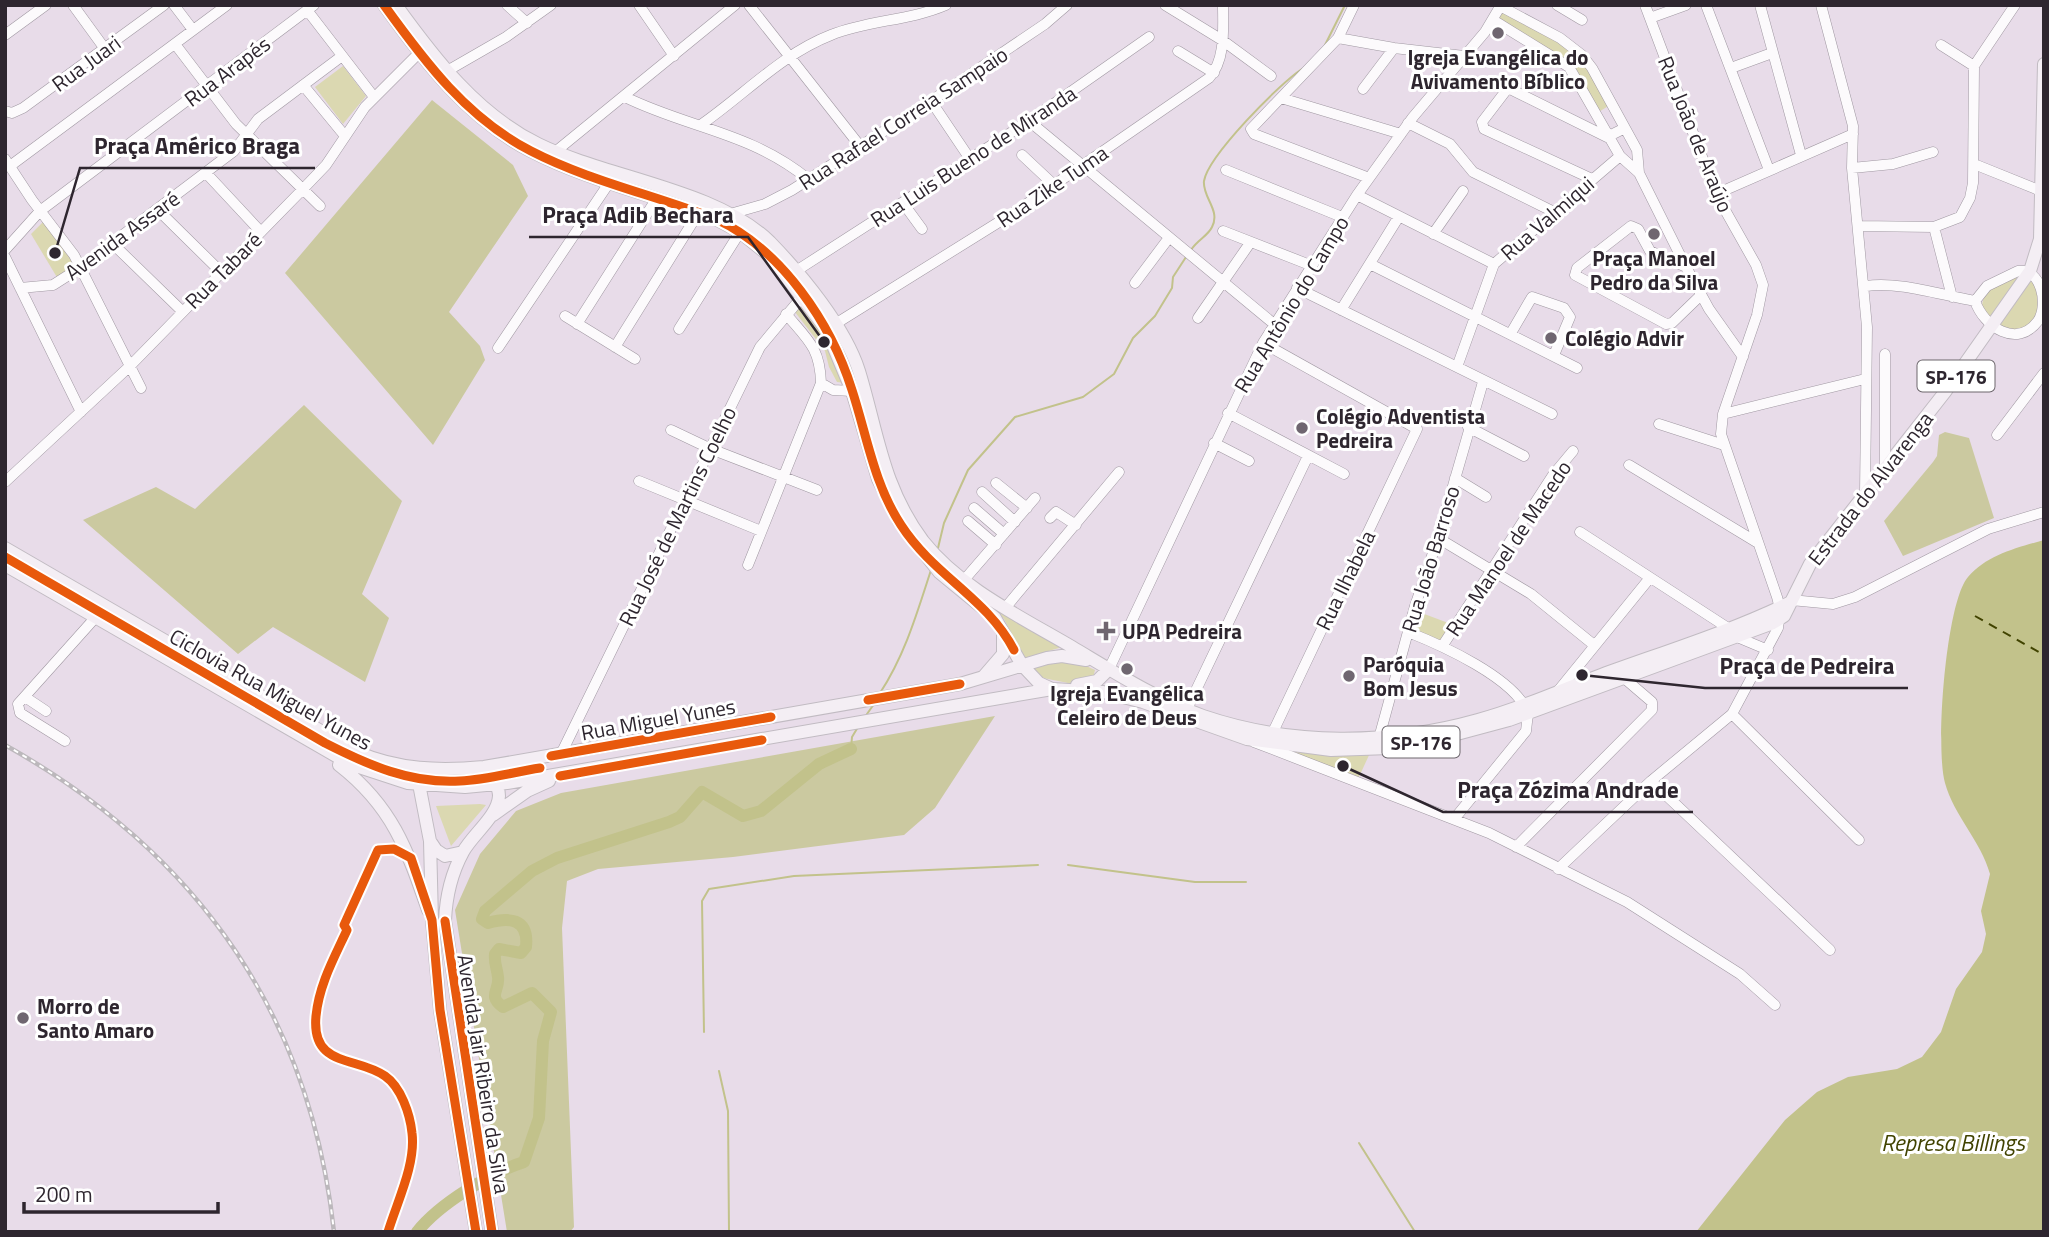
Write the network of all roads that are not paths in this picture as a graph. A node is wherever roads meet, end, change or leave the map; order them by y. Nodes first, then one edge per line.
1 (46, 5) edge
2 (73, 5) edge
3 (164, 5) edge
4 (174, 5) edge
5 (227, 5) edge
6 (384, 5) edge
7 (396, 5) edge
8 (507, 5) edge
9 (551, 5) edge
10 (639, 5) edge
11 (735, 5) edge
12 (749, 5) edge
13 (946, 5) edge
14 (1067, 5) edge
15 (1165, 5) edge
16 (1223, 5) edge
17 (1354, 5) edge
18 (1557, 5) edge
19 (1645, 5) edge
20 (1686, 5) edge
21 (1706, 5) edge
22 (1760, 5) edge
23 (1821, 5) edge
24 (2015, 5) edge
25 (1500, 6) edge
26 (310, 8) edge
27 (1650, 18) junction
28 (1493, 20) junction
29 (1582, 20) dead end
30 (527, 23) junction
31 (193, 30) junction
32 (5, 35) edge
33 (1149, 37) dead end
34 (1338, 38) junction
35 (1222, 40) junction
36 (175, 44) junction
37 (1941, 45) dead end
38 (1394, 48) junction
39 (105, 49) junction
40 (422, 49) junction
41 (1178, 51) dead end
42 (1772, 53) junction
43 (342, 56) junction
44 (674, 56) junction
45 (1464, 56) junction
46 (788, 57) junction
47 (2044, 64) edge
48 (1974, 66) junction
49 (1731, 68) junction
50 (447, 71) junction
51 (1214, 73) junction
52 (1271, 76) dead end
53 (303, 85) junction
54 (208, 86) junction
55 (1363, 89) dead end
56 (373, 97) junction
57 (625, 97) junction
58 (1281, 98) junction
59 (930, 101) junction
60 (1614, 109) junction
61 (5, 111) edge
62 (1597, 120) junction
63 (1029, 121) junction
64 (702, 124) junction
65 (1408, 124) junction
66 (1625, 128) junction
67 (578, 133) junction
68 (247, 134) junction
69 (1401, 134) junction
70 (1853, 134) junction
71 (345, 136) junction
72 (1607, 137) junction
73 (860, 146) junction
74 (555, 152) junction
75 (1933, 152) dead end
76 (1022, 155) dead end
77 (1801, 155) junction
78 (1619, 156) junction
79 (575, 158) junction
80 (970, 159) junction
81 (8, 162) edge
82 (1973, 164) junction
83 (1082, 166) junction
84 (1852, 168) junction
85 (1226, 170) dead end
86 (1769, 170) junction
87 (206, 173) junction
88 (1639, 173) junction
89 (1369, 178) junction
90 (808, 179) junction
91 (1592, 179) junction
92 (609, 183) junction
93 (1054, 185) junction
94 (303, 190) junction
95 (1463, 191) dead end
96 (2041, 191) junction
97 (1716, 194) junction
98 (1357, 195) junction
99 (657, 198) junction
100 (902, 203) junction
101 (320, 206) dead end
102 (158, 209) junction
103 (40, 211) junction
104 (699, 212) junction
105 (1555, 212) junction
106 (730, 214) junction
107 (1342, 217) junction
108 (1398, 218) junction
109 (1859, 226) junction
110 (1934, 227) junction
111 (922, 229) dead end
112 (1223, 231) dead end
113 (261, 232) junction
114 (740, 232) junction
115 (1433, 234) junction
116 (1168, 239) junction
117 (112, 243) junction
118 (1250, 243) junction
119 (5, 250) edge
120 (5, 257) edge
121 (1370, 264) junction
122 (1494, 264) junction
123 (1310, 265) junction
124 (81, 267) junction
125 (1686, 267) junction
126 (796, 271) junction
127 (2029, 271) junction
128 (221, 272) junction
129 (1135, 283) dead end
130 (1223, 284) junction
131 (1866, 286) junction
132 (20, 288) junction
133 (1297, 288) junction
134 (805, 292) junction
135 (1701, 295) junction
136 (1952, 297) junction
137 (1975, 301) junction
138 (1341, 310) junction
139 (182, 311) junction
140 (786, 314) junction
141 (565, 316) dead end
142 (1478, 317) junction
143 (1198, 318) dead end
144 (577, 324) junction
145 (1274, 324) junction
146 (2040, 325) edge
147 (830, 327) junction
148 (1991, 327) junction
149 (679, 329) dead end
150 (1511, 333) junction
151 (1263, 343) junction
152 (498, 348) dead end
153 (615, 348) junction
154 (1885, 354) dead end
155 (1554, 355) junction
156 (1743, 357) junction
157 (635, 359) dead end
158 (130, 366) junction
159 (1457, 367) junction
160 (1577, 368) dead end
161 (2044, 373) edge
162 (1865, 379) junction
163 (1483, 382) junction
164 (821, 383) junction
165 (141, 388) dead end
166 (852, 391) junction
167 (81, 412) junction
168 (1228, 413) junction
169 (1552, 414) dead end
170 (1723, 414) junction
171 (1659, 424) dead end
172 (1468, 427) junction
173 (671, 430) dead end
174 (1997, 435) dead end
175 (1214, 443) junction
176 (1724, 445) junction
177 (711, 449) junction
178 (1573, 451) dead end
179 (1308, 456) junction
180 (1524, 456) dead end
181 (1249, 461) dead end
182 (1629, 465) dead end
183 (1885, 468) junction
184 (1119, 472) dead end
185 (1343, 474) dead end
186 (783, 478) junction
187 (1455, 478) junction
188 (639, 481) dead end
189 (5, 482) edge
190 (996, 483) dead end
191 (817, 491) dead end
192 (982, 492) dead end
193 (1865, 493) junction
194 (1035, 498) dead end
195 (1486, 498) dead end
196 (686, 500) junction
197 (974, 508) dead end
198 (1027, 508) junction
199 (2044, 512) edge
200 (1050, 518) dead end
201 (968, 521) dead end
202 (1015, 522) junction
203 (1076, 525) junction
204 (761, 531) junction
205 (1580, 532) dead end
206 (1004, 534) junction
207 (1438, 538) junction
208 (1758, 543) junction
209 (996, 545) junction
210 (5, 548) edge
211 (5, 565) edge
212 (748, 565) dead end
213 (1491, 569) junction
214 (1649, 579) junction
215 (964, 580) junction
216 (1006, 607) junction
217 (1785, 608) junction
218 (100, 621) junction
219 (136, 624) junction
220 (1002, 628) junction
221 (1408, 632) junction
222 (1733, 632) junction
223 (1443, 645) junction
224 (1594, 645) junction
225 (177, 648) junction
226 (152, 650) junction
227 (1768, 650) junction
228 (1022, 665) junction
229 (1109, 669) junction
230 (1624, 678) junction
231 (979, 680) junction
232 (1052, 689) junction
233 (1558, 691) junction
234 (25, 697) junction
235 (849, 703) junction
236 (1527, 708) junction
237 (1187, 709) junction
238 (46, 711) dead end
239 (1732, 714) junction
240 (1272, 734) junction
241 (791, 735) junction
242 (1379, 738) junction
243 (1247, 739) junction
244 (65, 741) dead end
245 (308, 741) junction
246 (1331, 750) junction
247 (561, 754) junction
248 (484, 767) junction
249 (445, 771) junction
250 (560, 776) junction
251 (1344, 777) junction
252 (1651, 781) junction
253 (496, 784) junction
254 (419, 785) junction
255 (1455, 818) junction
256 (487, 819) junction
257 (1859, 840) dead end
258 (430, 841) junction
259 (1516, 847) junction
260 (463, 852) junction
261 (1558, 869) junction
262 (432, 920) junction
263 (1830, 950) dead end
264 (1775, 1005) dead end
265 (476, 1232) edge
266 (492, 1232) edge

1 - 32 street
2 - 39 street
3 - 39 street, Rua Juari
4 - 31 street
5 - 31 street
6 - 40 main road
7 - 40 main road
8 - 30 street
9 - 30 street
10 - 44 street
11 - 44 street
12 - 46 street
13 - 46 street
14 - 59 street, Rua Rafael Correia Sampaio
15 - 35 street
16 - 35 street
17 - 34 street
18 - 29 street
19 - 27 street, Rua João de Araújo
20 - 27 street
21 - 49 street
22 - 42 street
23 - 70 street
24 - 48 street
25 - 28 street, Rua Antônio do Campo
25 - 60 street
26 - 43 street
26 - 54 street, Rua Arapés
27 - 97 street, Rua João de Araújo
28 - 45 street, Rua Antônio do Campo
28 - 62 street
30 - 50 street
31 - 36 street
33 - 63 street, Rua Luis Bueno de Miranda
34 - 38 street
34 - 58 street
35 - 51 street
35 - 52 street
36 - 54 street
36 - 81 street
37 - 48 street
38 - 45 street
38 - 55 street
39 - 61 street, Rua Juari
40 - 50 main road
40 - 56 street, Rua Tabaré
40 - 92 main road
41 - 51 street
42 - 49 street
42 - 77 street
43 - 53 street, Avenida Assaré
43 - 56 street
44 - 57 street
45 - 65 street, Rua Antônio do Campo
46 - 64 street
46 - 73 street
47 - 96 main road, Estrada do Alvarenga / SP-176
48 - 82 street
49 - 86 street
50 - 74 main road
51 - 83 street, Rua Zike Tuma
53 - 68 street, Avenida Assaré
53 - 71 street
54 - 68 street
54 - 103 street, Rua Arapés
56 - 71 street, Rua Tabaré
57 - 64 street
57 - 67 street
58 - 69 street
58 - 89 street
59 - 73 street, Rua Rafael Correia Sampaio
59 - 80 street
60 - 62 street
60 - 66 street
62 - 72 street
63 - 80 street, Rua Luis Bueno de Miranda
63 - 83 street
64 - 90 street
65 - 69 street, Rua Antônio do Campo
65 - 105 street
66 - 72 street
66 - 88 street
67 - 74 street
67 - 79 street
68 - 87 street, Avenida Assaré
68 - 94 street
69 - 89 street, Rua Antônio do Campo
70 - 77 street
70 - 84 street
71 - 94 street, Rua Tabaré
72 - 78 street
72 - 91 street
73 - 90 street, Rua Rafael Correia Sampaio
74 - 79 main road
75 - 84 street
76 - 93 street
77 - 86 street
78 - 88 street
78 - 91 street, Rua Valmiqui
79 - 106 main road
80 - 100 street, Rua Luis Bueno de Miranda
81 - 103 street
82 - 96 street
82 - 110 street
83 - 93 street, Rua Zike Tuma
83 - 116 street
84 - 109 street
85 - 107 street
86 - 97 street
87 - 102 street, Avenida Assaré
87 - 113 street
88 - 125 street
89 - 98 street, Rua Antônio do Campo
90 - 106 street, Rua Rafael Correia Sampaio
91 - 105 street, Rua Valmiqui
92 - 99 main road
92 - 152 street
93 - 147 street, Rua Zike Tuma
94 - 101 street
94 - 113 street, Rua Tabaré
95 - 115 street
96 - 127 main road, Estrada do Alvarenga / SP-176
97 - 156 street, Rua João de Araújo
98 - 107 street, Rua Antônio do Campo
98 - 108 street
99 - 104 main road
99 - 144 street
100 - 111 street
100 - 126 street, Rua Luis Bueno de Miranda
102 - 117 street, Avenida Assaré
102 - 128 street
103 - 119 street, Rua Arapés
103 - 124 street
104 - 114 main road
104 - 153 street
105 - 122 street, Rua Valmiqui
106 - 126 main road
107 - 123 street, Rua Antônio do Campo
108 - 115 street
108 - 121 street
109 - 110 street
109 - 131 street
110 - 136 street
112 - 118 street
113 - 128 street, Rua Tabaré
114 - 134 main road
114 - 149 street
115 - 122 street
116 - 129 street
116 - 130 street
117 - 124 street, Avenida Assaré
117 - 139 street
118 - 123 street
118 - 130 street
120 - 132 street
121 - 138 street
121 - 142 street
122 - 142 street, Rua Valmiqui
123 - 133 street, Rua Antônio do Campo
124 - 132 street, Avenida Assaré
124 - 158 street
125 - 135 street
125 - 135 street
126 - 134 main road
127 - 137 street
127 - 146 street
127 - 148 main road, Estrada do Alvarenga / SP-176
128 - 139 street, Rua Tabaré
130 - 143 street
130 - 145 street
131 - 136 street
131 - 162 street
132 - 167 street
133 - 138 street
133 - 145 street, Rua Antônio do Campo
134 - 140 street, Rua José de Martins Coelho
134 - 147 main road
135 - 156 street
136 - 137 street
137 - 148 street
138 - 159 street
139 - 158 street, Rua Tabaré
140 - 164 street
140 - 177 street, Rua José de Martins Coelho
141 - 144 street
142 - 150 street
142 - 159 street, Rua Valmiqui
144 - 153 street
145 - 151 street, Rua Antônio do Campo
146 - 148 street
147 - 166 main road
147 - 215 main road
148 - 183 main road, Estrada do Alvarenga / SP-176
150 - 155 street
150 - 155 street
151 - 168 street, Rua Antônio do Campo
151 - 240 street, Rua Ilhabela
153 - 157 street
154 - 183 street
155 - 160 street
156 - 170 street, Rua João de Araújo
158 - 165 street
158 - 167 street, Rua Tabaré
159 - 163 street
161 - 174 street
162 - 170 street
162 - 193 street
163 - 169 street
163 - 172 street, Rua João Barroso
164 - 166 street
164 - 186 street
166 - 220 main road
167 - 189 street, Rua Tabaré
168 - 175 street, Rua Antônio do Campo
168 - 179 street
170 - 176 street, Rua João de Araújo
171 - 176 street
172 - 180 street
172 - 187 street, Rua João Barroso
173 - 177 street
175 - 181 street
175 - 229 street, Rua Antônio do Campo
176 - 208 street, Rua João de Araújo
177 - 186 street
177 - 196 street, Rua José de Martins Coelho
178 - 213 street, Rua Manoel de Macedo
179 - 185 street
179 - 237 street
182 - 208 street
183 - 193 main road, Estrada do Alvarenga / SP-176
184 - 203 street
186 - 191 street
186 - 204 street
187 - 195 street
187 - 207 street, Rua João Barroso
188 - 196 street
190 - 198 street
192 - 202 street
193 - 217 main road, Estrada do Alvarenga / SP-176
194 - 198 street
196 - 204 street
196 - 247 street, Rua José de Martins Coelho
197 - 206 street
198 - 202 street
199 - 217 street
200 - 203 street
201 - 209 street
202 - 206 street
203 - 216 street
204 - 212 street
205 - 214 street
206 - 209 street
207 - 213 street
207 - 221 street, Rua João Barroso
208 - 217 street, Rua João de Araújo
209 - 215 street
210 - 219 main road, Rua Miguel Yunes
211 - 218 main road, Rua Miguel Yunes
213 - 223 street, Rua Manoel de Macedo
213 - 224 street
214 - 222 street
214 - 224 street
215 - 216 main road
216 - 229 main road
217 - 222 main road, SP-176
217 - 227 street, Estrada do Alvarenga
218 - 219 main road
218 - 226 main road, Rua Miguel Yunes
218 - 234 street
219 - 225 main road, Rua Miguel Yunes
220 - 228 main road
220 - 231 main road
221 - 223 street
221 - 242 street, Rua João Barroso
222 - 227 street
222 - 230 main road, SP-176
222 - 233 main road, SP-176
223 - 236 street
224 - 233 street
225 - 226 main road
225 - 249 main road, Rua Miguel Yunes
226 - 245 main road, Rua Miguel Yunes
227 - 239 street, Estrada do Alvarenga
228 - 229 main road, Rua Miguel Yunes
228 - 231 main road, Rua Miguel Yunes
228 - 232 main road
229 - 232 main road, Rua Miguel Yunes
229 - 237 main road, SP-176
230 - 236 main road, SP-176
230 - 259 street
231 - 235 main road, Rua Miguel Yunes
232 - 241 main road, Rua Miguel Yunes
232 - 243 main road, SP-176
233 - 236 main road, SP-176
234 - 238 street
234 - 244 street
235 - 241 main road
235 - 247 main road, Rua Miguel Yunes
236 - 242 main road, SP-176
236 - 246 main road, SP-176
236 - 255 street
237 - 240 main road, SP-176
239 - 252 street, Estrada do Alvarenga
239 - 257 street
240 - 242 main road, SP-176
241 - 250 main road, Rua Miguel Yunes
243 - 246 main road, SP-176
243 - 251 street
245 - 254 main road, Rua Miguel Yunes
245 - 262 main road
246 - 251 street
247 - 248 main road, Rua Miguel Yunes
248 - 249 main road, Rua Miguel Yunes
248 - 253 main road
249 - 254 main road
250 - 253 main road, Rua Miguel Yunes
250 - 256 main road
251 - 255 street
252 - 261 street, Estrada do Alvarenga
252 - 263 street
253 - 254 main road, Rua Miguel Yunes
253 - 256 main road, Avenida Jair Ribeiro da Silva
254 - 258 main road, Avenida Jair Ribeiro da Silva
255 - 259 street
256 - 260 main road, Avenida Jair Ribeiro da Silva
258 - 260 main road
258 - 262 main road, Avenida Jair Ribeiro da Silva
259 - 261 street
260 - 266 main road, Avenida Jair Ribeiro da Silva
261 - 264 street
262 - 265 main road, Avenida Jair Ribeiro da Silva

